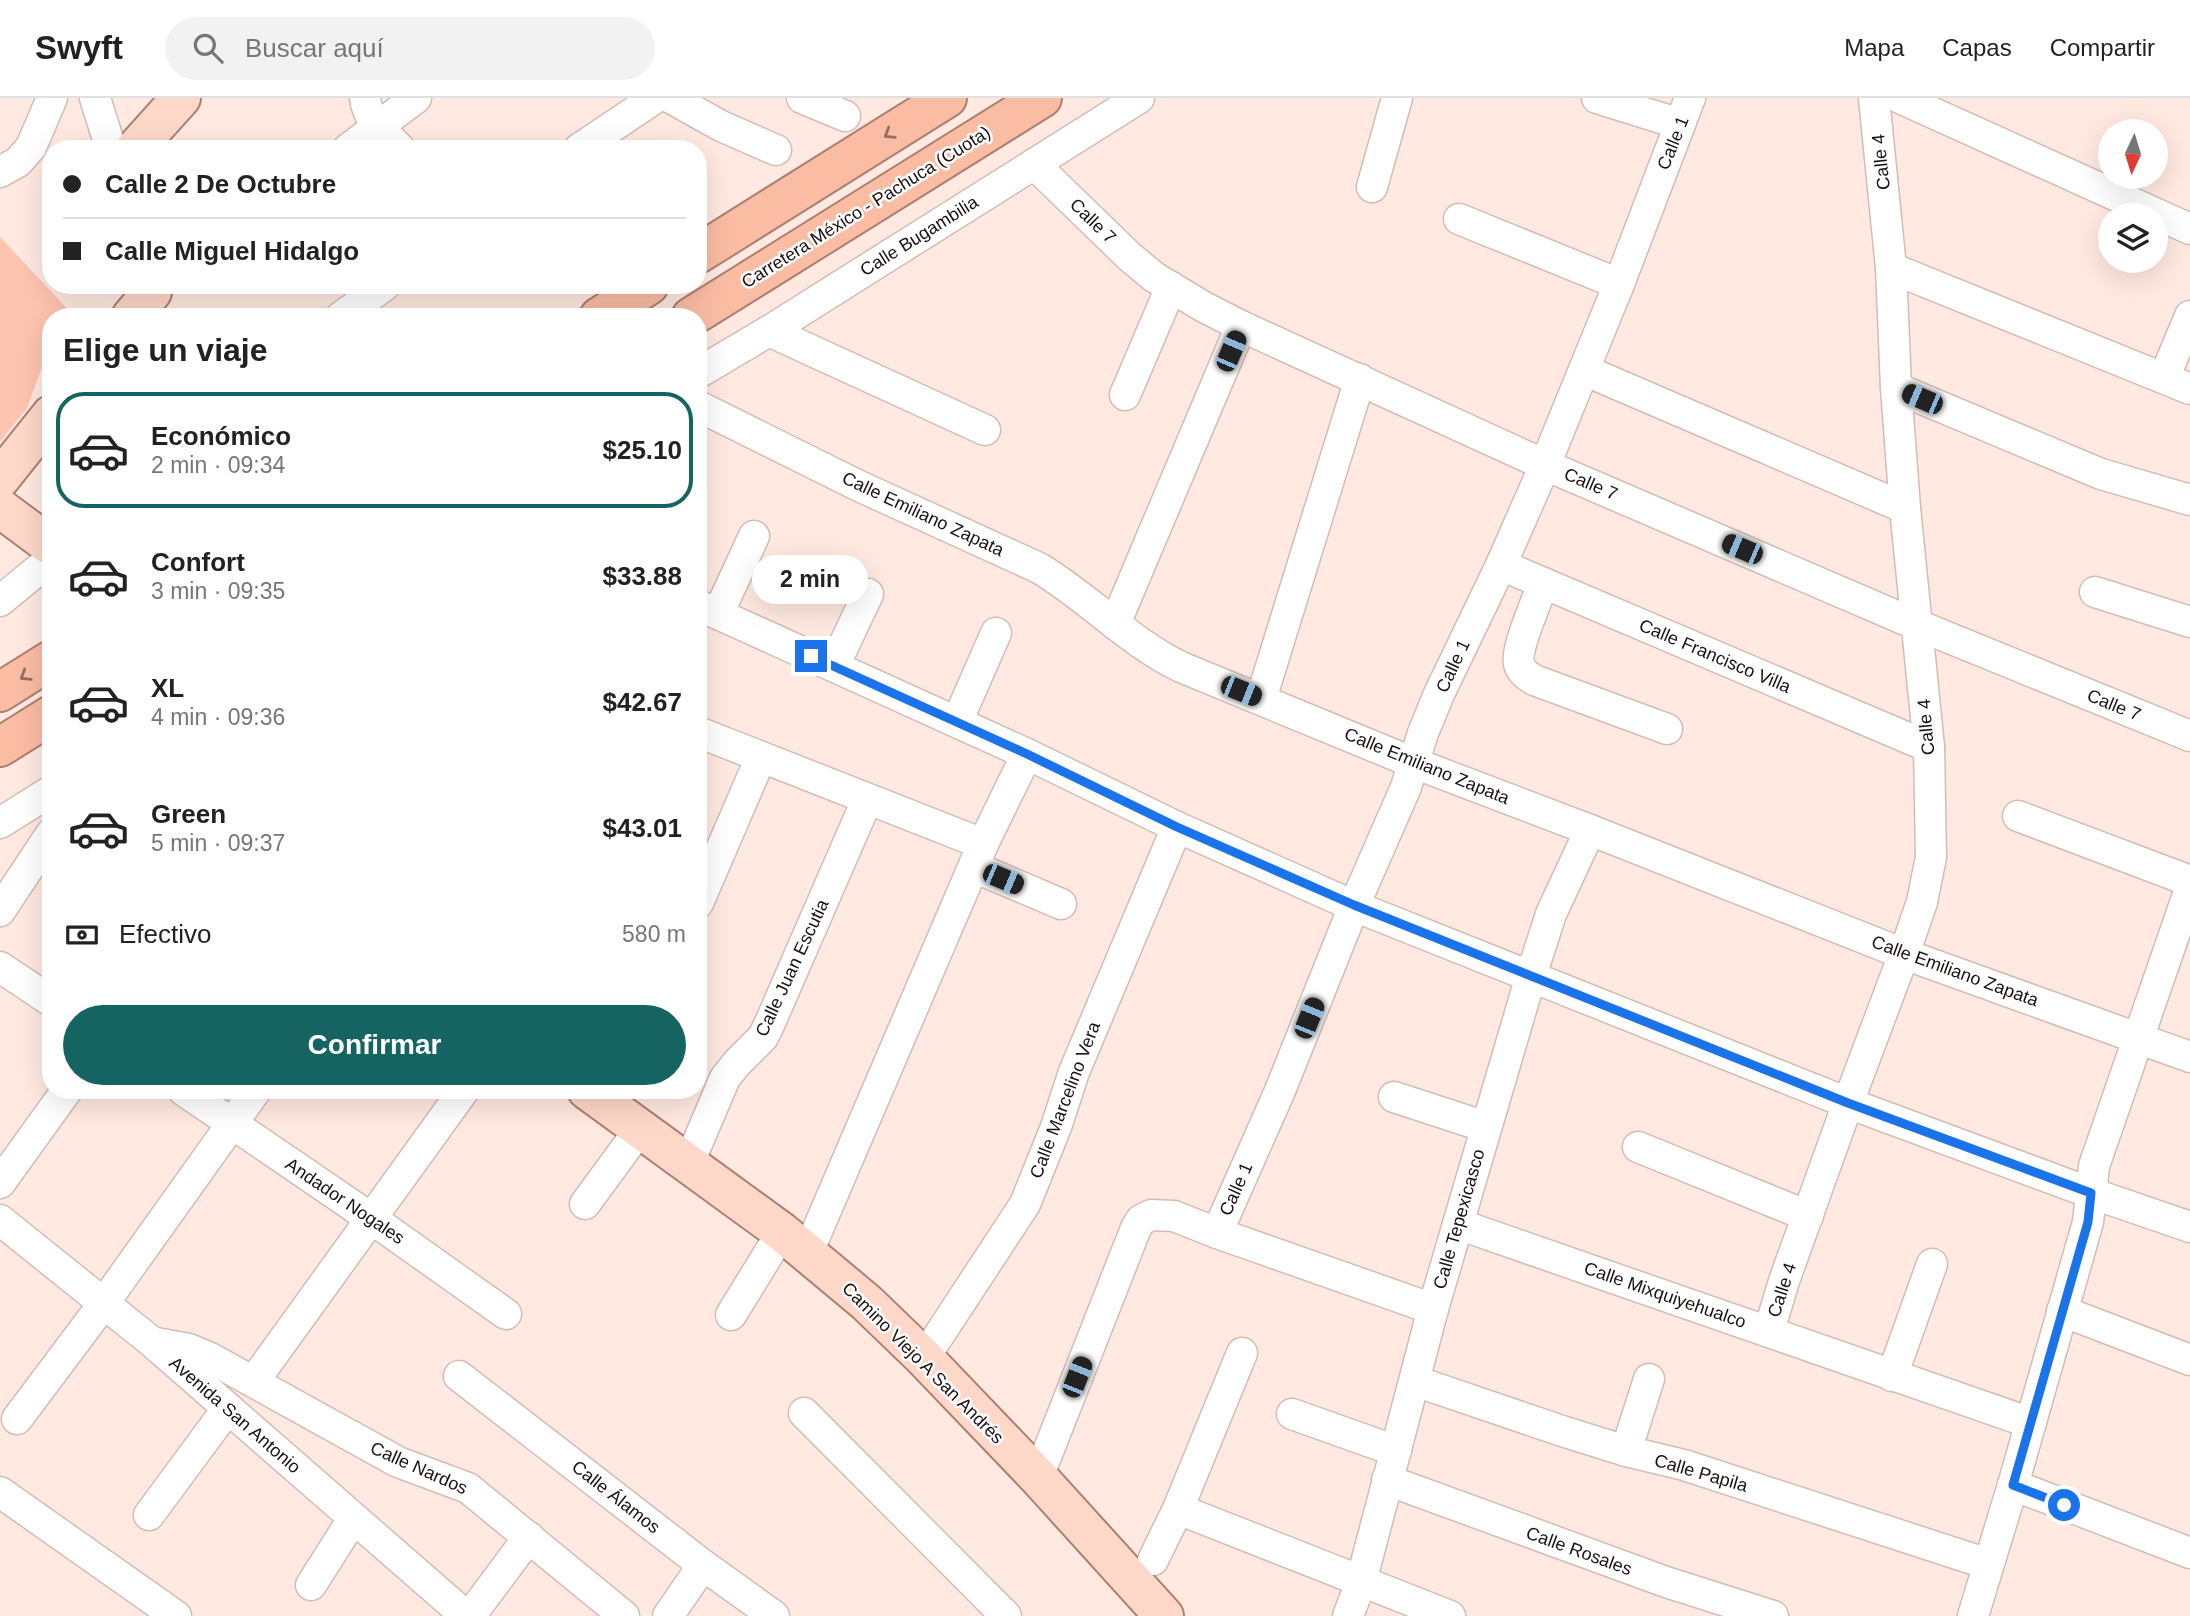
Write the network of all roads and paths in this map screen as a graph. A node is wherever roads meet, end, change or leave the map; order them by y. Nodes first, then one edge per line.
1 (52, 98) edge
2 (95, 98) edge
3 (181, 98) edge
4 (365, 98) edge
5 (416, 98) edge
6 (655, 98) edge
7 (671, 98) edge
8 (802, 98) edge
9 (947, 98) edge
10 (1042, 98) edge
11 (1139, 98) edge
12 (1398, 98) edge
13 (1597, 98) edge
14 (1874, 98) edge
15 (1900, 98) edge
16 (1685, 111) edge
17 (845, 116) dead end
18 (378, 126) junction
19 (108, 140) edge
20 (143, 140) edge
21 (360, 140) edge
22 (391, 140) edge
23 (592, 140) edge
24 (776, 150) dead end
25 (1034, 164) junction
26 (0, 172) edge
27 (1372, 187) dead end
28 (1459, 219) dead end
29 (2190, 229) edge
30 (707, 248) edge
31 (1891, 268) junction
32 (1619, 284) junction
33 (1171, 287) junction
34 (635, 294) edge
35 (613, 308) edge
36 (705, 308) edge
37 (2190, 316) edge
38 (1241, 326) junction
39 (769, 331) junction
40 (707, 368) edge
41 (1584, 370) junction
42 (1360, 379) junction
43 (2177, 384) edge
44 (1896, 388) junction
45 (1125, 395) dead end
46 (707, 410) edge
47 (42, 426) edge
48 (985, 430) dead end
49 (1545, 464) junction
50 (0, 479) edge
51 (2190, 500) edge
52 (0, 508) edge
53 (1905, 508) junction
54 (754, 537) dead end
55 (42, 539) edge
56 (1501, 565) junction
57 (42, 566) edge
58 (1544, 583) junction
59 (2095, 592) dead end
60 (868, 594) dead end
61 (0, 601) edge
62 (708, 609) edge
63 (2190, 622) edge
64 (1115, 624) junction
65 (1915, 624) junction
66 (996, 633) dead end
67 (42, 666) edge
68 (834, 666) junction
69 (0, 692) edge
70 (1261, 699) junction
71 (42, 721) edge
72 (957, 722) junction
73 (1667, 729) dead end
74 (707, 736) edge
75 (2190, 736) edge
76 (0, 747) edge
77 (1929, 747) junction
78 (1027, 754) junction
79 (761, 757) junction
80 (1414, 763) junction
81 (42, 797) edge
82 (867, 800) junction
83 (2018, 816) dead end
84 (0, 823) edge
85 (1177, 827) junction
86 (1590, 830) junction
87 (42, 848) edge
88 (978, 855) junction
89 (707, 873) edge
90 (2190, 881) edge
91 (2190, 889) edge
92 (1061, 904) dead end
93 (1354, 905) junction
94 (0, 911) edge
95 (2180, 950) edge
96 (1904, 954) junction
97 (0, 967) edge
98 (1531, 976) junction
99 (42, 995) edge
100 (2139, 1038) junction
101 (2190, 1057) edge
102 (1394, 1097) dead end
103 (61, 1099) edge
104 (196, 1099) edge
105 (250, 1099) edge
106 (458, 1099) edge
107 (604, 1099) edge
108 (1848, 1103) junction
109 (232, 1124) junction
110 (1486, 1127) junction
111 (640, 1129) junction
112 (1638, 1147) dead end
113 (688, 1165) junction
114 (0, 1183) edge
115 (2091, 1193) junction
116 (585, 1204) dead end
117 (1808, 1216) junction
118 (372, 1219) junction
119 (0, 1220) edge
120 (1458, 1224) junction
121 (2190, 1227) edge
122 (1217, 1233) junction
123 (795, 1242) junction
124 (1932, 1264) dead end
125 (104, 1303) junction
126 (1433, 1309) junction
127 (2062, 1311) junction
128 (506, 1314) dead end
129 (731, 1315) dead end
130 (1769, 1331) junction
131 (152, 1342) junction
132 (1242, 1353) dead end
133 (924, 1358) junction
134 (2190, 1360) edge
135 (459, 1376) dead end
136 (1892, 1376) junction
137 (1649, 1379) dead end
138 (254, 1381) junction
139 (1415, 1381) junction
140 (228, 1408) junction
141 (804, 1413) dead end
142 (1292, 1414) dead end
143 (17, 1419) dead end
144 (2031, 1423) junction
145 (1396, 1451) junction
146 (1626, 1451) junction
147 (1038, 1477) junction
148 (1387, 1480) junction
149 (2013, 1485) junction
150 (0, 1492) edge
151 (1178, 1509) junction
152 (149, 1515) dead end
153 (354, 1519) junction
154 (529, 1537) junction
155 (2190, 1553) edge
156 (1153, 1560) dead end
157 (1988, 1564) junction
158 (703, 1565) junction
159 (1361, 1582) junction
160 (311, 1585) dead end
161 (1982, 1613) edge
162 (176, 1616) edge
163 (468, 1616) edge
164 (624, 1616) edge
165 (668, 1616) edge
166 (774, 1616) edge
167 (1006, 1616) edge
168 (1164, 1616) edge
169 (1348, 1616) edge
170 (1450, 1616) edge
171 (1773, 1616) edge

1 - 26 street
2 - 19 street
3 - 20 main road
4 - 18 street
5 - 18 street
6 - 23 street
7 - 24 street
8 - 17 street
9 -> 30 highway
10 - 36 highway, Carretera México - Pachuca (Cuota)
11 - 25 street, Calle Bugambilia
12 - 27 street
13 - 16 street
14 - 31 street, Calle 4
15 - 29 street
16 - 32 street, Calle 1
18 - 21 street
18 - 22 street
25 - 33 street, Calle 7
25 - 39 street, Calle Bugambilia
28 - 32 street
31 - 43 street
31 - 44 street, Calle 4
32 - 41 street, Calle 1
33 - 38 street, Calle 7
33 - 45 street
34 - 35 highway
37 - 43 street
38 - 42 street, Calle 7
38 - 64 street
39 - 40 street, Calle Bugambilia
39 - 48 street
41 - 49 street, Calle 1
41 - 53 street
42 - 49 street, Calle 7
42 - 70 street
44 - 51 street
44 - 53 street, Calle 4
46 - 64 street, Calle Emiliano Zapata
47 - 50 main road
49 - 56 street, Calle 1
49 - 65 street, Calle 7
52 - 55 main road
53 - 65 street, Calle 4
54 - 62 street
56 - 58 street, Calle Francisco Villa
56 - 80 street, Calle 1
57 - 61 street
58 - 73 street
58 - 77 street, Calle Francisco Villa
59 - 63 street
60 - 68 street
62 - 68 street
64 - 70 street, Calle Emiliano Zapata
65 - 75 street, Calle 7
65 - 77 street, Calle 4
66 - 72 street
67 -> 69 highway
68 - 72 street
70 - 80 street, Calle Emiliano Zapata
71 - 76 highway
72 - 78 street
74 - 79 street
77 - 96 street, Calle 4
78 - 85 street
78 - 88 street
79 - 82 street
79 - 89 street
80 - 86 street, Calle Emiliano Zapata
80 - 93 street, Calle 1
81 - 84 street
82 - 88 street
82 - 113 street, Calle Juan Escutia
83 - 90 street
85 - 93 street
85 - 133 street, Calle Marcelino Vera
86 - 96 street, Calle Emiliano Zapata
86 - 98 street, Calle Tepexicasco
87 - 94 street
88 - 92 street
88 - 123 street
91 - 95 street
93 - 98 street
93 - 122 street, Calle 1
95 - 100 street
96 - 100 street, Calle Emiliano Zapata
96 - 108 street, Calle 4
97 - 99 street
98 - 108 street
98 - 110 street, Calle Tepexicasco
100 - 101 street, Calle Emiliano Zapata
100 - 115 street
102 - 110 street
103 - 114 street
104 - 109 street, Andador Nogales
105 - 109 street
106 - 118 street
107 - 111 main road, Camino Viejo A San Andrés
108 - 115 street
108 - 117 street, Calle 4
109 - 118 street, Andador Nogales
109 - 125 street
110 - 120 street, Calle Tepexicasco
111 - 113 main road, Camino Viejo A San Andrés
111 - 116 street
112 - 117 street
113 - 123 main road, Camino Viejo A San Andrés
115 - 121 street
115 - 127 street
117 - 130 street, Calle 4
118 - 128 street, Andador Nogales
118 - 138 street
119 - 125 street, Avenida San Antonio
120 - 126 street, Calle Tepexicasco
120 - 130 street, Calle Mixquiyehualco
122 - 126 street
122 - 147 street
123 - 129 street
123 - 133 main road, Camino Viejo A San Andrés
124 - 136 street
125 - 131 street, Avenida San Antonio
125 - 143 street
126 - 139 street, Calle Tepexicasco
127 - 134 street
127 - 144 street
130 - 136 street, Calle Mixquiyehualco
131 - 138 street, Calle Nardos
131 - 140 street, Avenida San Antonio
132 - 151 street
133 - 147 main road, Camino Viejo A San Andrés
135 - 158 street, Calle Álamos
136 - 144 street, Calle Mixquiyehualco
137 - 146 street
138 - 154 street, Calle Nardos
139 - 145 street, Calle Tepexicasco
139 - 146 street, Calle Papila
140 - 152 street
140 - 153 street, Avenida San Antonio
141 - 167 street
142 - 145 street
144 - 149 street
145 - 148 street, Calle Tepexicasco
146 - 157 street, Calle Papila
147 - 168 main road, Camino Viejo A San Andrés
148 - 159 street, Calle Tepexicasco
148 - 171 street, Calle Rosales
149 - 155 street
149 - 157 street
150 - 162 street
151 - 156 street
151 - 159 street
153 - 160 street
153 - 163 street, Avenida San Antonio
154 - 163 street
154 - 164 street, Calle Nardos
157 - 161 street
158 - 165 street
158 - 166 street, Calle Álamos
159 - 169 street, Calle Tepexicasco
159 - 170 street

